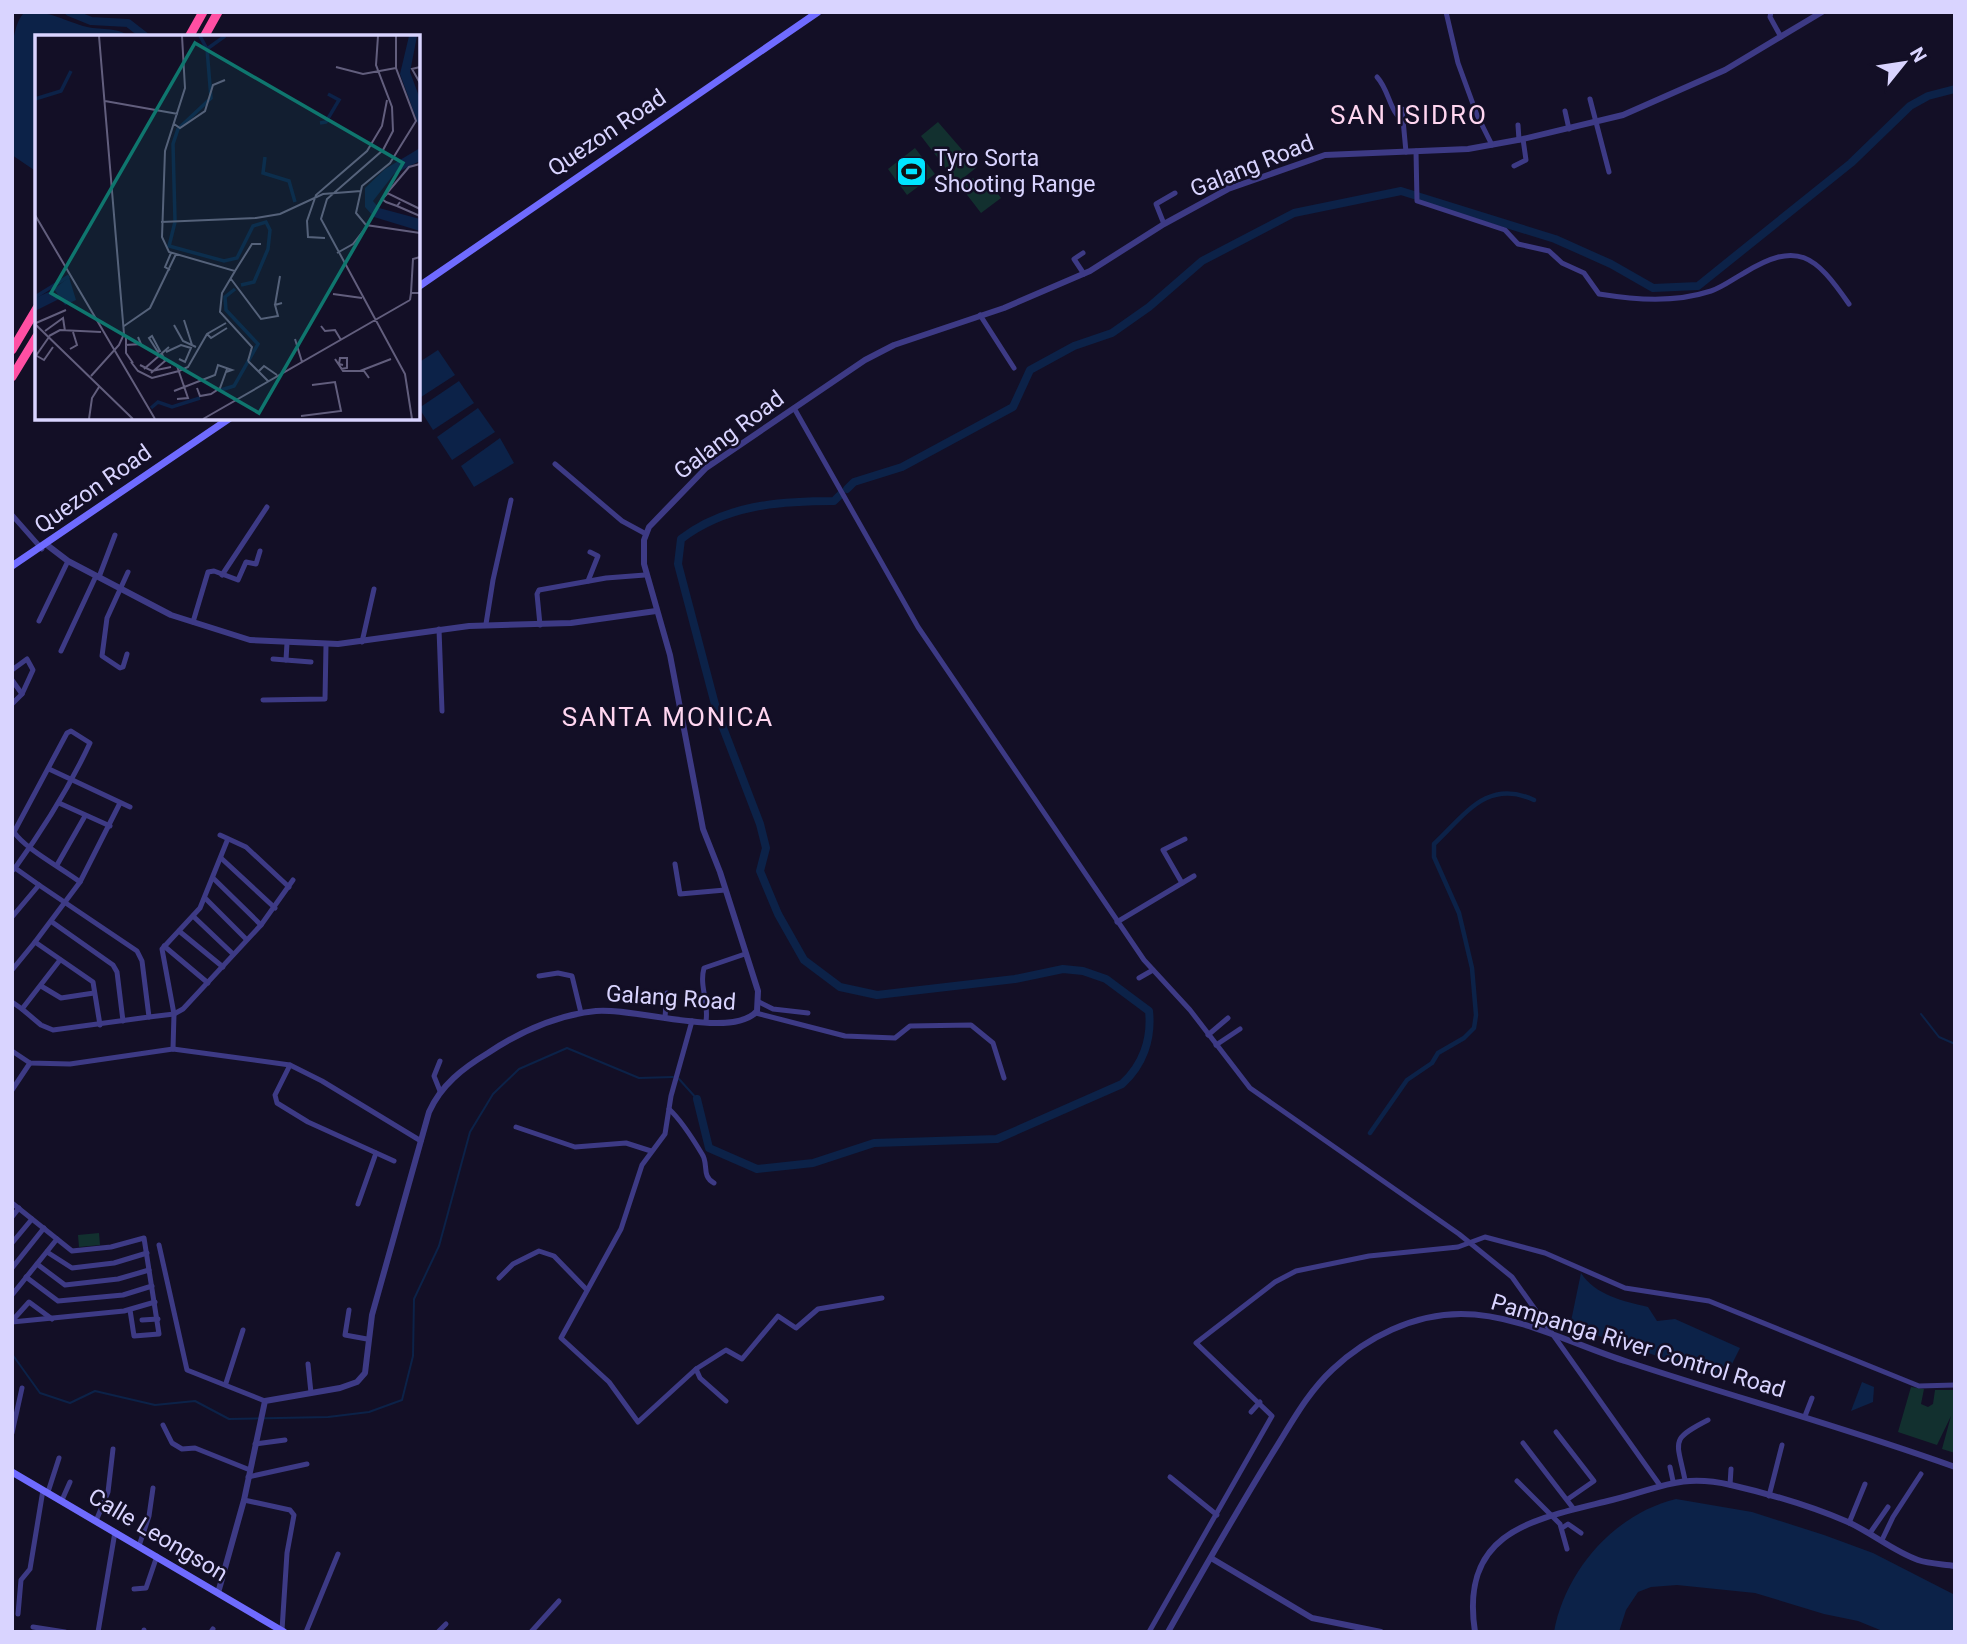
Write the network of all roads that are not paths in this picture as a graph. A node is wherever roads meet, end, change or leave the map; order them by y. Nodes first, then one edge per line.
1 (202, 12) edge
2 (218, 12) edge
3 (817, 12) edge
4 (1446, 12) edge
5 (1771, 12) edge
6 (1822, 12) edge
7 (190, 35) edge
8 (205, 35) edge
9 (1781, 37) junction
10 (1377, 77) dead end
11 (1590, 99) dead end
12 (1402, 109) dead end
13 (1565, 111) dead end
14 (1405, 122) junction
15 (1598, 122) junction
16 (1518, 125) dead end
17 (1569, 129) junction
18 (1521, 140) junction
19 (1492, 145) junction
20 (1406, 152) junction
21 (1416, 152) junction
22 (1514, 166) dead end
23 (1609, 172) dead end
24 (1218, 174) dead end
25 (1228, 189) junction
26 (1175, 193) dead end
27 (1164, 224) junction
28 (1083, 253) dead end
29 (1084, 274) junction
30 (420, 286) edge
31 (1849, 304) dead end
32 (35, 310) edge
33 (35, 310) edge
34 (980, 316) junction
35 (35, 339) edge
36 (12, 343) edge
37 (12, 350) edge
38 (1014, 368) dead end
39 (12, 377) edge
40 (794, 408) junction
41 (227, 420) edge
42 (555, 464) dead end
43 (511, 500) dead end
44 (267, 507) dead end
45 (12, 515) edge
46 (646, 534) junction
47 (115, 535) dead end
48 (45, 547) junction
49 (260, 551) dead end
50 (590, 552) dead end
51 (68, 561) junction
52 (12, 566) edge
53 (128, 572) dead end
54 (222, 575) junction
55 (645, 575) junction
56 (97, 576) junction
57 (238, 580) junction
58 (588, 581) junction
59 (246, 582) dead end
60 (120, 589) junction
61 (374, 589) dead end
62 (656, 611) junction
63 (39, 621) dead end
64 (192, 622) junction
65 (486, 624) junction
66 (540, 625) junction
67 (439, 629) junction
68 (362, 642) junction
69 (287, 643) junction
70 (326, 645) junction
71 (61, 651) dead end
72 (127, 654) dead end
73 (273, 659) dead end
74 (286, 660) junction
75 (311, 662) dead end
76 (12, 670) edge
77 (12, 680) edge
78 (22, 694) junction
79 (263, 700) dead end
80 (12, 704) edge
81 (442, 711) dead end
82 (49, 769) junction
83 (73, 780) junction
84 (59, 803) junction
85 (120, 803) junction
86 (130, 807) dead end
87 (85, 816) junction
88 (110, 825) junction
89 (220, 835) dead end
90 (1185, 839) dead end
91 (227, 841) junction
92 (31, 846) junction
93 (221, 858) junction
94 (675, 864) dead end
95 (57, 865) junction
96 (13, 869) edge
97 (1194, 876) dead end
98 (214, 878) junction
99 (293, 880) dead end
100 (80, 882) junction
101 (1182, 883) junction
102 (39, 885) junction
103 (289, 887) junction
104 (726, 890) junction
105 (206, 899) junction
106 (66, 904) junction
107 (275, 908) junction
108 (193, 916) junction
109 (12, 917) edge
110 (52, 922) junction
111 (1116, 922) junction
112 (261, 925) junction
113 (179, 931) junction
114 (246, 939) junction
115 (35, 942) junction
116 (154, 943) dead end
117 (163, 947) junction
118 (233, 954) junction
119 (746, 954) junction
120 (60, 960) junction
121 (223, 967) junction
122 (12, 970) edge
123 (1153, 970) junction
124 (538, 976) dead end
125 (1139, 978) dead end
126 (208, 983) junction
127 (41, 986) junction
128 (94, 993) junction
129 (667, 993) dead end
130 (12, 1002) edge
131 (759, 1002) junction
132 (22, 1009) junction
133 (581, 1013) junction
134 (756, 1013) junction
135 (808, 1013) dead end
136 (174, 1014) junction
137 (149, 1017) junction
138 (665, 1017) junction
139 (1228, 1018) dead end
140 (123, 1021) junction
141 (692, 1021) junction
142 (706, 1021) junction
143 (100, 1025) junction
144 (1240, 1029) dead end
145 (1208, 1035) junction
146 (1216, 1045) junction
147 (173, 1049) junction
148 (12, 1051) edge
149 (440, 1060) dead end
150 (30, 1063) junction
151 (290, 1065) junction
152 (1004, 1078) dead end
153 (12, 1090) edge
154 (440, 1091) junction
155 (669, 1109) junction
156 (516, 1126) dead end
157 (421, 1141) junction
158 (651, 1151) junction
159 (376, 1153) junction
160 (394, 1160) dead end
161 (714, 1183) dead end
162 (12, 1203) edge
163 (358, 1204) dead end
164 (19, 1208) junction
165 (12, 1217) edge
166 (32, 1219) junction
167 (44, 1228) junction
168 (57, 1239) junction
169 (12, 1243) edge
170 (1470, 1243) junction
171 (159, 1245) dead end
172 (47, 1252) junction
173 (147, 1253) junction
174 (37, 1264) junction
175 (12, 1268) edge
176 (149, 1270) junction
177 (26, 1277) junction
178 (499, 1278) dead end
179 (152, 1286) junction
180 (587, 1290) junction
181 (12, 1295) edge
182 (881, 1298) dead end
183 (155, 1302) junction
184 (131, 1310) junction
185 (349, 1310) dead end
186 (158, 1318) junction
187 (52, 1319) junction
188 (142, 1320) dead end
189 (12, 1322) edge
190 (243, 1330) dead end
191 (1555, 1337) junction
192 (367, 1339) junction
193 (308, 1364) dead end
194 (696, 1369) junction
195 (226, 1383) junction
196 (1955, 1385) edge
197 (22, 1388) dead end
198 (311, 1393) junction
199 (1812, 1398) dead end
200 (726, 1401) dead end
201 (265, 1402) junction
202 (1260, 1402) junction
203 (1251, 1412) dead end
204 (1805, 1416) junction
205 (1707, 1420) dead end
206 (163, 1424) dead end
207 (1556, 1432) dead end
208 (12, 1433) edge
209 (285, 1440) dead end
210 (256, 1441) junction
211 (1523, 1443) dead end
212 (1782, 1445) dead end
213 (113, 1449) dead end
214 (58, 1458) dead end
215 (307, 1464) dead end
216 (1670, 1467) dead end
217 (1955, 1467) edge
218 (1731, 1469) dead end
219 (12, 1472) edge
220 (249, 1473) junction
221 (1921, 1474) dead end
222 (1170, 1477) dead end
223 (1685, 1480) junction
224 (1517, 1481) dead end
225 (1673, 1481) junction
226 (70, 1482) dead end
227 (1660, 1484) junction
228 (1865, 1484) dead end
229 (1730, 1485) junction
230 (153, 1488) dead end
231 (46, 1491) junction
232 (1769, 1496) junction
233 (1568, 1499) junction
234 (62, 1500) junction
235 (244, 1500) junction
236 (1888, 1507) dead end
237 (1573, 1508) junction
238 (1217, 1514) junction
239 (1551, 1514) junction
240 (96, 1521) junction
241 (1849, 1523) junction
242 (1562, 1528) junction
243 (115, 1532) junction
244 (1581, 1533) dead end
245 (1870, 1533) junction
246 (1882, 1540) junction
247 (139, 1546) junction
248 (1567, 1549) dead end
249 (338, 1554) dead end
250 (157, 1556) junction
251 (1211, 1558) junction
252 (1955, 1566) edge
253 (134, 1589) dead end
254 (218, 1593) junction
255 (559, 1601) dead end
256 (18, 1614) dead end
257 (446, 1624) dead end
258 (33, 1627) dead end
259 (280, 1631) edge
260 (65, 1632) edge
261 (98, 1632) edge
262 (306, 1632) edge
263 (438, 1632) edge
264 (531, 1632) edge
265 (1149, 1632) edge
266 (1168, 1632) edge
267 (1381, 1632) edge
268 (1475, 1632) edge

1 - 7 highway
2 - 8 highway
3 - 30 main road, Quezon Road
4 - 19 street
5 - 9 street
6 - 9 street, Galang Road
9 - 15 street, Galang Road
10 - 14 street
11 - 15 street
12 - 14 street
13 - 17 street
14 - 20 street
15 - 17 street, Galang Road
15 - 23 street
16 - 18 street
17 - 18 street, Galang Road
18 - 19 street, Galang Road
18 - 22 street
19 - 21 street, Galang Road
20 - 21 street, Galang Road
20 - 25 street, Galang Road
21 - 31 street
24 - 25 street
25 - 27 street, Galang Road
26 - 27 street
27 - 29 street, Galang Road
28 - 29 street
29 - 34 street, Galang Road
32 - 36 highway
33 - 37 highway
34 - 38 street
34 - 40 street, Galang Road
35 - 39 highway
40 - 46 street, Galang Road
40 - 111 street
41 - 48 main road, Quezon Road
42 - 46 street
43 - 65 street
44 - 54 street
45 - 48 street
46 - 55 street, Galang Road
47 - 56 street
48 - 51 street
48 - 52 main road, Quezon Road
49 - 57 street
50 - 58 street
51 - 56 street
51 - 63 street
53 - 60 street
54 - 57 street
54 - 64 street
55 - 58 street
55 - 62 street, Galang Road
56 - 60 street
56 - 71 street
57 - 59 street
58 - 66 street
60 - 64 street
60 - 72 street
61 - 68 street
62 - 66 street
62 - 104 street, Galang Road
64 - 69 street
65 - 66 street
65 - 67 street
67 - 68 street
67 - 81 street
68 - 70 street
69 - 70 street
69 - 74 street
70 - 79 street
73 - 74 street
74 - 75 street
76 - 78 street
77 - 78 street
78 - 80 street
82 - 83 street
82 - 83 street
82 - 92 street
83 - 84 street
83 - 85 street
84 - 87 street
84 - 92 street
85 - 86 street
85 - 88 street
87 - 88 street
87 - 95 street
88 - 100 street
89 - 91 street
90 - 101 street
91 - 93 street
91 - 103 street
92 - 95 street
92 - 96 street
93 - 98 street
93 - 107 street
94 - 104 street
95 - 100 street
96 - 102 street
97 - 101 street
98 - 105 street
98 - 112 street
99 - 103 street
100 - 106 street
101 - 111 street
102 - 106 street
102 - 109 street
103 - 107 street
104 - 119 street, Galang Road
105 - 108 street
105 - 114 street
106 - 110 street
106 - 137 street
107 - 112 street
108 - 113 street
108 - 118 street
110 - 115 street
110 - 140 street
111 - 123 street
112 - 114 street
113 - 117 street
113 - 121 street
114 - 118 street
115 - 120 street
115 - 122 street
116 - 117 street
117 - 126 street
117 - 136 street
118 - 121 street
119 - 131 street, Galang Road
119 - 142 street
120 - 127 street
120 - 128 street
121 - 126 street
123 - 125 street
123 - 145 street
124 - 133 street
126 - 136 street
127 - 128 street
127 - 132 street
128 - 143 street
129 - 138 street
130 - 132 street
131 - 134 street, Galang Road
131 - 135 street
132 - 143 street
133 - 138 street, Galang Road
133 - 154 street, Galang Road
134 - 142 street, Galang Road
134 - 152 street
136 - 137 street
136 - 147 street
137 - 140 street
138 - 141 street, Galang Road
139 - 145 street
140 - 143 street
141 - 142 street, Galang Road
141 - 155 street
144 - 146 street
145 - 146 street
146 - 170 street
147 - 150 street
147 - 151 street
148 - 150 street
149 - 154 street
150 - 153 street
151 - 157 street
151 - 159 street
154 - 157 street, Galang Road
155 - 158 street
155 - 161 street
156 - 158 street
157 - 192 street, Galang Road
158 - 180 street
159 - 160 street
159 - 163 street
162 - 164 street
164 - 165 street
164 - 166 street
166 - 167 street
166 - 169 street
167 - 168 street
167 - 175 street
168 - 172 street
168 - 173 street
170 - 191 street
170 - 196 street
170 - 202 street
171 - 195 street
172 - 173 street
172 - 174 street
173 - 176 street
174 - 176 street
174 - 177 street
176 - 179 street
177 - 179 street
177 - 181 street
178 - 180 street
179 - 183 street
180 - 194 street
182 - 194 street
183 - 184 street
183 - 186 street
184 - 186 street
184 - 187 street
185 - 192 street
186 - 188 street
187 - 189 street
187 - 189 street
190 - 195 street
191 - 204 street, Pampanga River Control Road
191 - 227 street
191 - 251 street, Pampanga River Control Road
192 - 198 street, Galang Road
193 - 198 street
194 - 200 street
195 - 201 street
197 - 208 street
198 - 201 street, Galang Road
199 - 204 street
201 - 210 street
202 - 203 street
202 - 238 street
204 - 217 street, Pampanga River Control Road
205 - 223 street
206 - 220 street
207 - 233 street
209 - 210 street
210 - 220 street
211 - 233 street
212 - 232 street
213 - 240 street
214 - 231 street
215 - 220 street
216 - 225 street
218 - 229 street
219 - 231 main road, Calle Leongson
220 - 235 street
221 - 246 street
222 - 238 street
223 - 225 street
223 - 229 street
224 - 239 street
225 - 227 street
226 - 234 street
227 - 237 street
228 - 241 street
229 - 232 street
230 - 247 street
231 - 234 main road, Calle Leongson
231 - 256 street
232 - 241 street
233 - 237 street
234 - 240 main road, Calle Leongson
235 - 254 street
235 - 259 street
236 - 245 street
237 - 239 street
238 - 265 street
239 - 242 street
239 - 268 street
240 - 243 main road, Calle Leongson
241 - 245 street
242 - 244 street
242 - 248 street
243 - 247 main road, Calle Leongson
243 - 261 street
245 - 246 street
246 - 252 street
247 - 250 main road, Calle Leongson
249 - 262 street
250 - 253 street
250 - 254 main road, Calle Leongson
251 - 266 street, Pampanga River Control Road
251 - 267 street
254 - 259 main road, Calle Leongson
255 - 264 street
257 - 263 street
258 - 260 street

